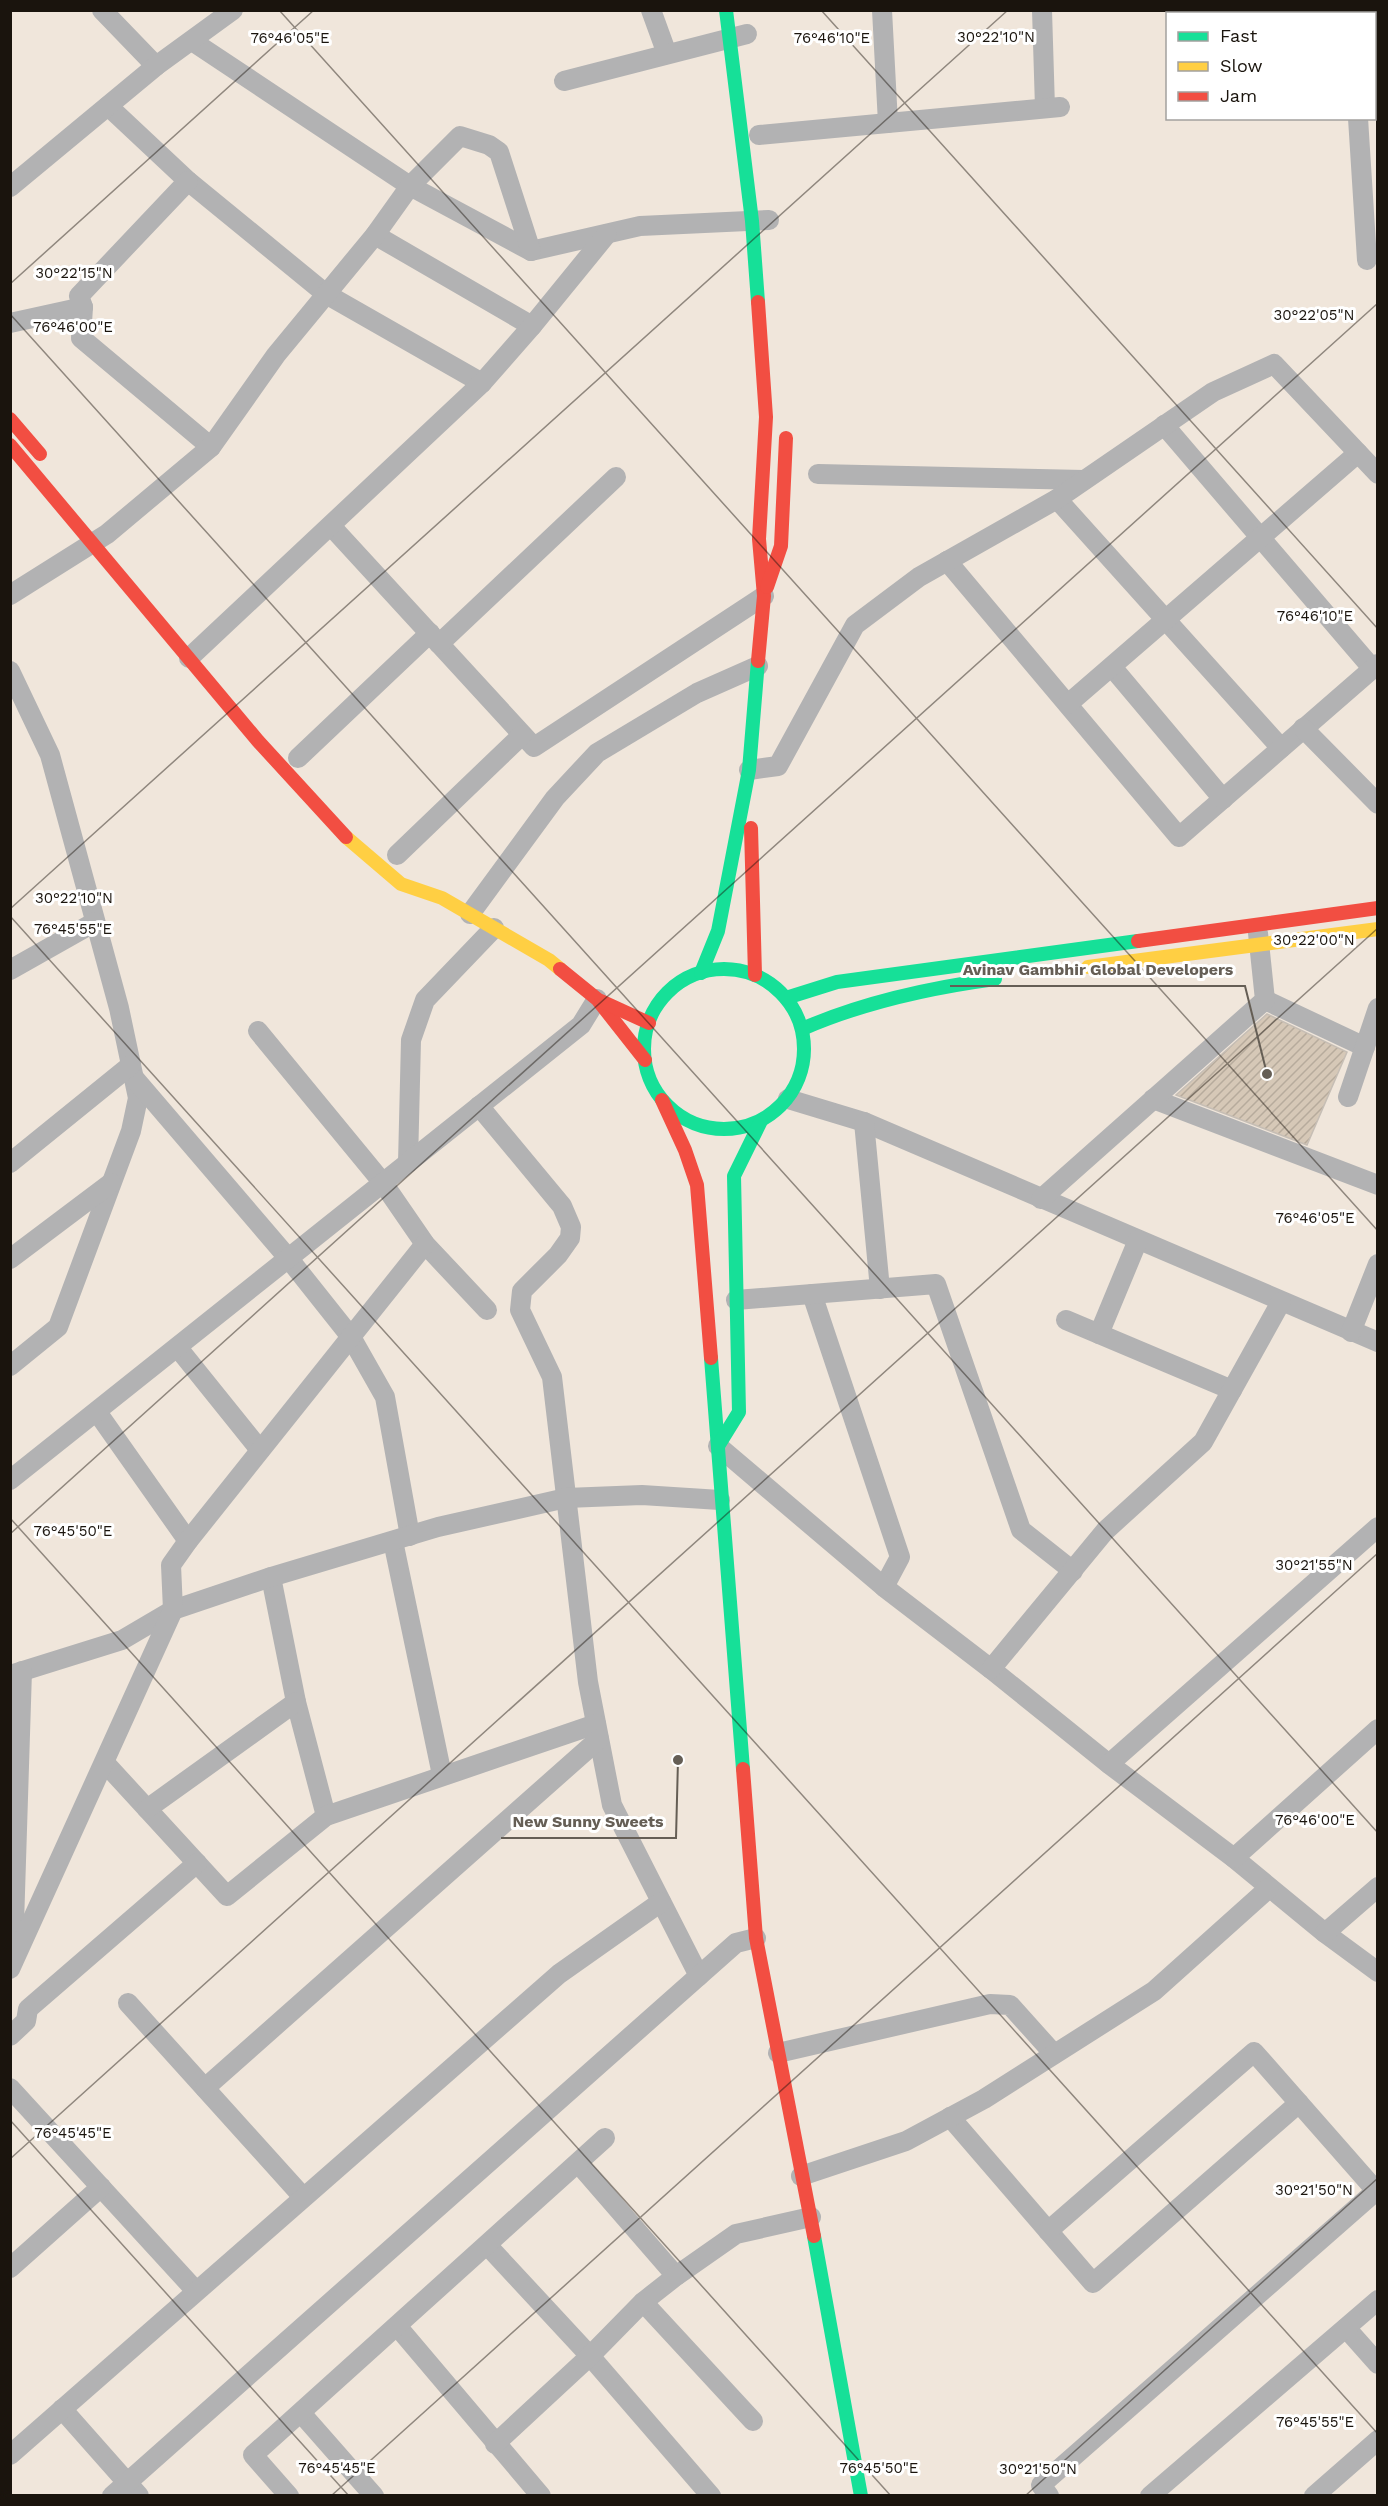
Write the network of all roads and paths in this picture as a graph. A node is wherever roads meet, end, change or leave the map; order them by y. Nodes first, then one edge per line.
1 (102, 10) edge
2 (233, 10) edge
3 (651, 10) edge
4 (726, 10) edge
5 (882, 10) edge
6 (1042, 10) edge
7 (743, 35) junction
8 (192, 40) junction
9 (667, 54) junction
10 (156, 66) junction
11 (564, 81) dead end
12 (108, 106) junction
13 (1358, 120) edge
14 (888, 123) junction
15 (759, 135) dead end
16 (188, 181) junction
17 (410, 186) junction
18 (10, 187) edge
19 (765, 221) junction
20 (607, 234) junction
21 (375, 235) junction
22 (531, 251) junction
23 (1367, 260) dead end
24 (326, 294) junction
25 (83, 307) junction
26 (10, 323) edge
27 (532, 326) junction
28 (482, 383) junction
29 (10, 419) edge
30 (786, 424) dead end
31 (1164, 425) junction
32 (10, 445) edge
33 (211, 447) junction
34 (1358, 453) junction
35 (48, 463) dead end
36 (1376, 468) edge
37 (818, 474) dead end
38 (616, 477) dead end
39 (1084, 480) junction
40 (1057, 499) junction
41 (331, 526) junction
42 (103, 536) junction
43 (1261, 538) junction
44 (947, 561) junction
45 (10, 595) edge
46 (764, 596) junction
47 (1166, 620) junction
48 (434, 638) junction
49 (198, 649) junction
50 (758, 666) junction
51 (1375, 666) edge
52 (1112, 667) junction
53 (10, 670) edge
54 (1068, 705) junction
55 (1303, 728) junction
56 (522, 735) junction
57 (1281, 748) junction
58 (297, 756) dead end
59 (749, 770) junction
60 (1223, 799) junction
61 (1377, 804) edge
62 (398, 855) dead end
63 (422, 877) dead end
64 (442, 898) junction
65 (1377, 908) edge
66 (470, 914) junction
67 (95, 922) junction
68 (1257, 923) junction
69 (494, 928) junction
70 (1377, 929) edge
71 (1259, 944) junction
72 (1070, 969) dead end
73 (10, 970) edge
74 (700, 973) junction
75 (755, 975) junction
76 (1010, 977) dead end
77 (786, 998) junction
78 (597, 999) junction
79 (1265, 1000) junction
80 (1377, 1008) edge
81 (649, 1023) junction
82 (802, 1029) junction
83 (258, 1031) dead end
84 (1365, 1047) junction
85 (645, 1060) junction
86 (132, 1071) junction
87 (1348, 1097) dead end
88 (788, 1099) junction
89 (1153, 1099) junction
90 (662, 1100) junction
91 (479, 1106) junction
92 (761, 1121) junction
93 (864, 1122) junction
94 (10, 1163) edge
95 (408, 1163) junction
96 (112, 1182) junction
97 (383, 1183) junction
98 (1377, 1185) edge
99 (1041, 1199) junction
100 (1138, 1240) junction
101 (425, 1244) junction
102 (10, 1259) edge
103 (289, 1259) junction
104 (1377, 1264) edge
105 (880, 1289) junction
106 (812, 1294) junction
107 (736, 1300) junction
108 (1281, 1302) junction
109 (487, 1310) dead end
110 (1066, 1320) dead end
111 (1351, 1332) junction
112 (1099, 1334) junction
113 (351, 1337) junction
114 (1377, 1342) edge
115 (178, 1348) junction
116 (10, 1366) edge
117 (1232, 1390) junction
118 (97, 1412) junction
119 (718, 1446) junction
120 (260, 1450) junction
121 (10, 1480) edge
122 (566, 1498) junction
123 (720, 1500) junction
124 (1377, 1527) edge
125 (401, 1538) junction
126 (188, 1541) junction
127 (1073, 1571) junction
128 (271, 1577) junction
129 (884, 1587) junction
130 (173, 1610) junction
131 (991, 1669) junction
132 (16, 1673) edge
133 (296, 1702) junction
134 (1377, 1729) edge
135 (597, 1731) junction
136 (105, 1762) junction
137 (1109, 1764) junction
138 (442, 1775) junction
139 (147, 1809) junction
140 (326, 1816) junction
141 (1234, 1858) junction
142 (197, 1863) junction
143 (1377, 1887) edge
144 (1269, 1888) junction
145 (661, 1902) junction
146 (1324, 1933) junction
147 (756, 1938) junction
148 (11, 1965) edge
149 (1377, 1972) edge
150 (699, 1976) junction
151 (128, 2003) dead end
152 (10, 2036) edge
153 (778, 2053) junction
154 (1054, 2054) junction
155 (205, 2088) junction
156 (13, 2097) edge
157 (1299, 2103) junction
158 (951, 2117) junction
159 (605, 2138) dead end
160 (578, 2163) junction
161 (801, 2176) junction
162 (101, 2187) junction
163 (1377, 2192) edge
164 (303, 2197) junction
165 (811, 2217) junction
166 (1048, 2231) junction
167 (487, 2245) junction
168 (10, 2268) edge
169 (676, 2276) junction
170 (196, 2291) junction
171 (1377, 2300) edge
172 (643, 2302) junction
173 (397, 2326) junction
174 (1346, 2328) junction
175 (590, 2356) junction
176 (1377, 2364) edge
177 (62, 2409) junction
178 (301, 2413) junction
179 (753, 2421) dead end
180 (1377, 2439) edge
181 (495, 2444) junction
182 (10, 2455) edge
183 (126, 2491) edge
184 (289, 2496) edge
185 (374, 2496) edge
186 (541, 2496) edge
187 (711, 2496) edge
188 (861, 2496) edge
189 (1049, 2496) edge
190 (1150, 2496) edge
191 (1314, 2496) edge

1 - 10 street
2 - 8 street
3 - 9 street
4 - 7 main road
5 - 14 street
6 - 14 street
7 - 9 street
7 - 19 main road
8 - 10 street
8 - 17 street
9 - 11 street
10 - 12 street
12 - 16 street
12 - 18 street
13 - 23 street
14 - 15 street
16 - 24 street
16 - 25 street
17 - 21 street
17 - 22 street
17 - 22 street
19 - 20 street
19 - 46 main road
20 - 22 street
20 - 27 street
21 - 24 street
21 - 27 street
24 - 28 street
24 - 33 street
25 - 26 street
25 - 33 street
27 - 28 street
28 - 41 street
29 - 35 main road
30 - 46 main road
31 - 34 street
31 - 39 street
31 - 43 street
32 - 42 main road
33 - 42 street
34 - 36 street
34 - 43 street
37 - 39 street
38 - 48 street
39 - 40 street
40 - 44 street
40 - 47 street
41 - 48 street
41 - 49 street
42 - 45 street
42 - 49 main road
43 - 47 street
43 - 51 street
44 - 54 street
44 - 59 street
46 - 50 main road
46 - 56 street
47 - 52 street
47 - 57 street
48 - 56 street
48 - 58 street
49 - 64 main road
50 - 59 main road
50 - 66 street
51 - 55 street
52 - 54 street
52 - 60 street
53 - 67 street
54 - 60 street
55 - 57 street
55 - 61 street
56 - 62 street
57 - 60 street
59 - 74 main road
59 - 75 main road
63 - 64 main road
64 - 66 main road
65 - 68 main road
66 - 69 main road
67 - 73 street
67 - 86 street
68 - 71 street
68 - 77 main road
69 - 78 main road
69 - 95 street
70 - 71 main road
71 - 72 main road
71 - 79 street
74 - 75 main road
74 - 81 main road
75 - 77 main road
76 - 82 main road
77 - 82 main road
78 - 81 main road
78 - 85 main road
78 - 91 street
79 - 84 street
79 - 89 street
80 - 84 street
81 - 85 main road
82 - 88 main road
83 - 97 street
84 - 87 street
85 - 90 main road
86 - 94 street
86 - 96 street
86 - 103 street
88 - 92 main road
88 - 93 street
89 - 98 street
89 - 99 street
90 - 92 main road
90 - 119 main road
91 - 95 street
91 - 122 street
92 - 107 main road
93 - 99 street
93 - 105 street
95 - 97 street
96 - 102 street
96 - 116 street
97 - 101 street
97 - 103 street
99 - 100 street
100 - 108 street
100 - 112 street
101 - 109 street
101 - 113 street
103 - 113 street
103 - 115 street
104 - 111 street
105 - 106 street
105 - 127 street
106 - 107 street
106 - 129 street
107 - 119 main road
108 - 111 street
108 - 117 street
110 - 112 street
111 - 114 street
112 - 117 street
113 - 120 street
113 - 125 street
115 - 118 street
115 - 120 street
117 - 127 street
118 - 121 street
118 - 126 street
119 - 123 main road
119 - 129 street
120 - 126 street
122 - 123 street
122 - 125 street
122 - 135 street
123 - 147 main road
124 - 137 street
125 - 128 street
125 - 138 street
126 - 130 street
127 - 131 street
128 - 130 street
128 - 133 street
129 - 131 street
130 - 132 street
130 - 136 street
131 - 137 street
132 - 148 street
133 - 139 street
133 - 140 street
134 - 141 street
135 - 138 street
135 - 145 street
135 - 155 street
136 - 139 street
136 - 148 street
137 - 141 street
138 - 140 street
139 - 142 street
140 - 142 street
141 - 144 street
142 - 152 street
143 - 146 street
144 - 146 street
144 - 154 street
145 - 150 street
145 - 164 street
146 - 149 street
147 - 150 street
147 - 153 main road
150 - 183 street
151 - 155 street
153 - 154 street
153 - 161 main road
154 - 158 street
155 - 164 street
156 - 162 street
157 - 163 street
157 - 166 street
157 - 166 street
158 - 161 street
158 - 166 street
159 - 160 street
160 - 167 street
160 - 169 street
161 - 165 main road
162 - 168 street
162 - 170 street
163 - 189 street
164 - 170 street
165 - 169 street
165 - 188 main road
167 - 173 street
167 - 175 street
169 - 172 street
170 - 177 street
171 - 174 street
172 - 175 street
172 - 179 street
173 - 178 street
173 - 181 street
174 - 176 street
174 - 190 street
175 - 181 street
175 - 187 street
177 - 182 street
177 - 183 street
178 - 184 street
178 - 185 street
180 - 191 street
181 - 186 street

